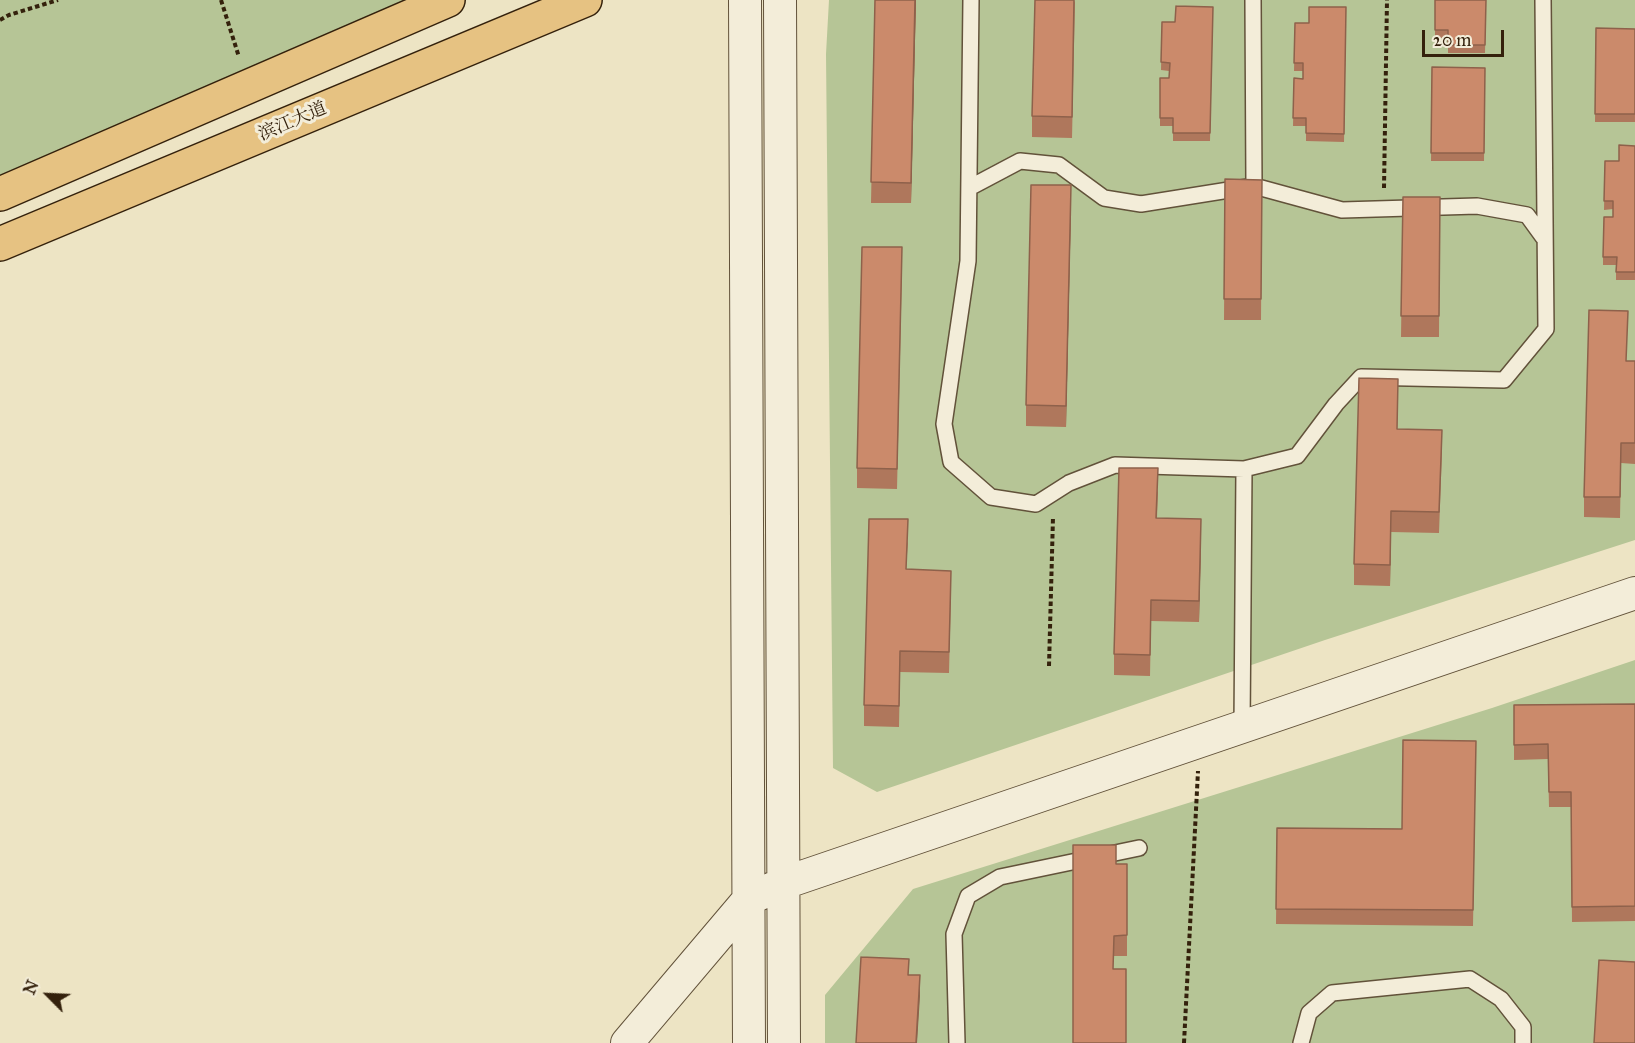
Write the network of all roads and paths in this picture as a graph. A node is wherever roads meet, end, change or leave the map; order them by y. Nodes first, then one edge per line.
1 (58, 0) edge
2 (221, 0) edge
3 (448, 0) edge
4 (585, 0) edge
5 (745, 0) edge
6 (780, 0) edge
7 (971, 0) edge
8 (1253, 0) edge
9 (1387, 0) edge
10 (1543, 0) edge
11 (0, 20) edge
12 (248, 87) junction
13 (1254, 186) junction
14 (969, 188) junction
15 (0, 194) edge
16 (1384, 210) junction
17 (1543, 237) junction
18 (0, 244) edge
19 (1244, 469) junction
20 (1053, 493) junction
21 (1635, 593) edge
22 (1049, 666) dead end
23 (1242, 727) junction
24 (1200, 741) junction
25 (1139, 848) dead end
26 (784, 883) junction
27 (749, 899) junction
28 (627, 1043) edge
29 (749, 1043) edge
30 (784, 1043) edge
31 (957, 1043) edge
32 (1184, 1043) edge
33 (1301, 1043) edge
34 (1523, 1043) edge

1 - 11 path
2 - 12 path
3 - 12 main road
4 - 18 main road, 滨江大道
5 - 27 street
6 - 26 street
7 - 14 lane
8 - 13 lane
9 - 16 path
10 - 17 lane
12 - 15 main road
13 - 14 lane
13 - 16 lane
14 - 20 lane
16 - 17 lane
17 - 19 lane
19 - 20 lane
19 - 23 lane
20 - 22 path
21 - 23 street
23 - 24 street
24 - 26 street
24 - 32 path
25 - 31 lane
26 - 27 street
26 - 30 street
27 - 28 street
27 - 29 street
33 - 34 lane

